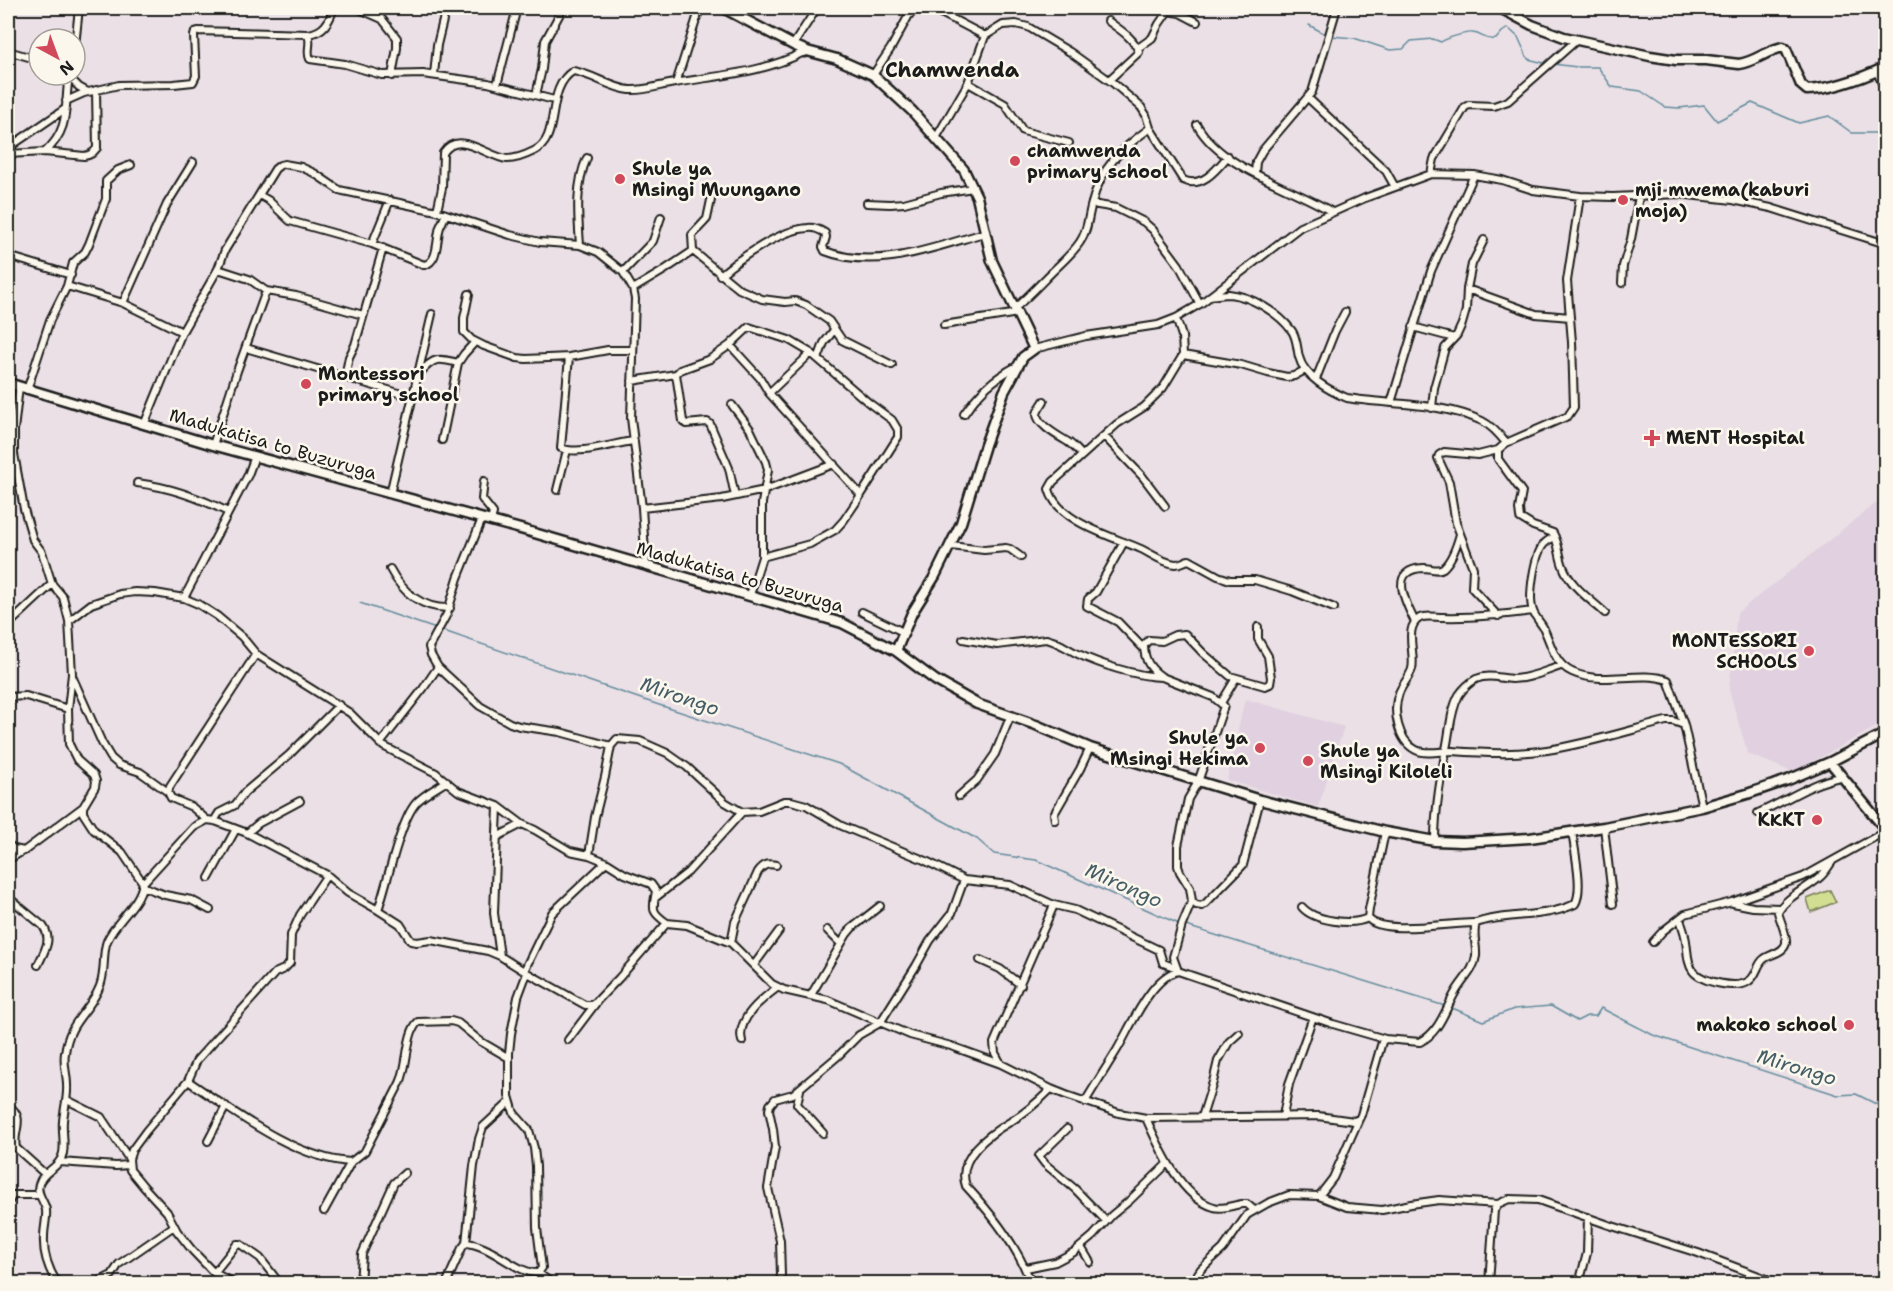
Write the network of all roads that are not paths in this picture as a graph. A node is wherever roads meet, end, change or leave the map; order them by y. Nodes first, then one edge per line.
1 (79, 8) edge
2 (334, 8) edge
3 (357, 8) edge
4 (446, 8) edge
5 (517, 8) edge
6 (563, 8) edge
7 (700, 8) edge
8 (724, 8) edge
9 (817, 8) edge
10 (1337, 8) edge
11 (1500, 8) edge
12 (1108, 21) dead end
13 (1197, 22) dead end
14 (77, 27) edge
15 (308, 34) junction
16 (986, 36) junction
17 (1578, 39) junction
18 (793, 45) junction
19 (1138, 48) junction
20 (8, 51) edge
21 (806, 52) junction
22 (27, 57) edge
23 (1881, 69) edge
24 (434, 75) junction
25 (873, 75) junction
26 (392, 76) junction
27 (1109, 80) junction
28 (676, 82) junction
29 (968, 83) junction
30 (498, 85) junction
31 (67, 87) edge
32 (79, 87) edge
33 (92, 91) junction
34 (1886, 93) edge
35 (536, 95) junction
36 (1308, 98) junction
37 (554, 100) junction
38 (66, 101) junction
39 (65, 109) junction
40 (1197, 125) dead end
41 (1150, 128) junction
42 (936, 138) junction
43 (1069, 143) dead end
44 (8, 148) edge
45 (45, 152) junction
46 (8, 154) edge
47 (1228, 156) junction
48 (587, 158) dead end
49 (193, 162) dead end
50 (131, 165) dead end
51 (1255, 173) junction
52 (1431, 174) junction
53 (1474, 175) junction
54 (973, 188) junction
55 (1395, 188) junction
56 (711, 193) dead end
57 (259, 195) junction
58 (1580, 196) junction
59 (1639, 196) junction
60 (390, 200) junction
61 (867, 203) dead end
62 (1092, 204) junction
63 (437, 211) junction
64 (1332, 212) junction
65 (446, 214) junction
66 (661, 217) dead end
67 (984, 233) junction
68 (1484, 240) dead end
69 (372, 244) junction
70 (1886, 244) edge
71 (580, 245) junction
72 (383, 248) junction
73 (693, 251) junction
74 (8, 256) edge
75 (218, 269) junction
76 (623, 272) junction
77 (71, 275) junction
78 (720, 275) junction
79 (1622, 283) dead end
80 (67, 286) junction
81 (633, 289) junction
82 (1467, 289) junction
83 (266, 291) junction
84 (469, 294) dead end
85 (1210, 296) junction
86 (123, 303) junction
87 (1200, 304) junction
88 (1016, 311) junction
89 (1345, 312) dead end
90 (363, 315) junction
91 (432, 315) dead end
92 (1570, 316) junction
93 (1176, 318) junction
94 (944, 325) dead end
95 (1413, 327) junction
96 (834, 330) junction
97 (182, 332) junction
98 (1454, 338) junction
99 (476, 342) junction
100 (730, 345) junction
101 (246, 348) junction
102 (1034, 349) junction
103 (632, 350) junction
104 (811, 353) junction
105 (1183, 355) junction
106 (569, 357) junction
107 (818, 359) junction
108 (458, 363) junction
109 (892, 365) dead end
110 (1017, 366) junction
111 (1305, 370) junction
112 (676, 374) junction
113 (418, 375) junction
114 (345, 377) junction
115 (1316, 379) junction
116 (632, 381) junction
117 (8, 383) edge
118 (23, 388) junction
119 (769, 393) junction
120 (412, 398) junction
121 (1044, 401) dead end
122 (1391, 403) junction
123 (732, 405) dead end
124 (1432, 408) junction
125 (964, 414) dead end
126 (144, 425) junction
127 (11, 429) edge
128 (1104, 436) junction
129 (442, 440) dead end
130 (633, 441) junction
131 (1506, 443) junction
132 (213, 445) junction
133 (567, 450) junction
134 (1498, 450) junction
135 (1082, 455) junction
136 (255, 456) junction
137 (834, 464) junction
138 (484, 481) dead end
139 (138, 483) dead end
140 (557, 490) dead end
141 (765, 490) junction
142 (390, 494) junction
143 (861, 495) junction
144 (735, 496) junction
145 (1165, 506) dead end
146 (642, 508) junction
147 (228, 512) junction
148 (487, 520) junction
149 (1460, 533) junction
150 (1555, 537) junction
151 (1124, 542) junction
152 (951, 546) junction
153 (762, 557) junction
154 (1021, 557) dead end
155 (646, 566) junction
156 (390, 569) dead end
157 (52, 584) junction
158 (750, 595) junction
159 (184, 598) junction
160 (450, 608) junction
161 (1334, 608) dead end
162 (1533, 611) junction
163 (862, 612) dead end
164 (1605, 613) dead end
165 (1498, 616) junction
166 (69, 621) junction
167 (1415, 622) junction
168 (8, 624) edge
169 (1258, 627) dead end
170 (903, 632) junction
171 (963, 639) dead end
172 (1144, 649) junction
173 (896, 651) junction
174 (256, 654) junction
175 (1561, 666) junction
176 (438, 667) junction
177 (72, 674) junction
178 (1162, 677) junction
179 (1236, 678) junction
180 (8, 697) edge
181 (1221, 703) junction
182 (339, 705) junction
183 (68, 709) junction
184 (1011, 715) junction
185 (1684, 725) junction
186 (1886, 733) edge
187 (380, 744) junction
188 (611, 746) junction
189 (1090, 748) junction
190 (1446, 751) junction
191 (1830, 762) junction
192 (1841, 777) junction
193 (447, 781) junction
194 (1198, 782) junction
195 (168, 792) junction
196 (959, 796) dead end
197 (1260, 800) junction
198 (300, 801) dead end
199 (498, 806) junction
200 (83, 807) junction
201 (1702, 807) junction
202 (742, 812) junction
203 (1758, 813) dead end
204 (211, 820) junction
205 (1055, 820) dead end
206 (522, 824) junction
207 (1604, 828) junction
208 (236, 829) junction
209 (1572, 831) junction
210 (1886, 831) edge
211 (1385, 832) junction
212 (247, 833) junction
213 (497, 837) junction
214 (1435, 841) junction
215 (8, 844) edge
216 (24, 851) junction
217 (589, 855) junction
218 (8, 860) edge
219 (606, 862) junction
220 (1832, 862) junction
221 (776, 865) dead end
222 (327, 874) junction
223 (208, 878) dead end
224 (964, 880) junction
225 (143, 885) junction
226 (8, 897) edge
227 (655, 899) junction
228 (1192, 901) junction
229 (1732, 902) junction
230 (1613, 904) dead end
231 (1054, 905) junction
232 (880, 906) dead end
233 (1302, 907) dead end
234 (1780, 908) junction
235 (210, 910) dead end
236 (378, 910) junction
237 (1368, 918) junction
238 (1680, 918) junction
239 (667, 922) junction
240 (1476, 923) junction
241 (827, 930) dead end
242 (779, 931) dead end
243 (1653, 942) dead end
244 (731, 943) junction
245 (841, 944) junction
246 (500, 956) junction
247 (980, 960) dead end
248 (38, 965) dead end
249 (754, 965) junction
250 (1177, 970) junction
251 (525, 972) junction
252 (1021, 985) junction
253 (778, 987) junction
254 (811, 995) junction
255 (597, 1002) junction
256 (1313, 1017) junction
257 (880, 1023) junction
258 (1239, 1033) dead end
259 (1385, 1039) junction
260 (568, 1040) dead end
261 (742, 1041) dead end
262 (509, 1058) junction
263 (1001, 1064) junction
264 (188, 1081) junction
265 (800, 1088) junction
266 (1050, 1089) junction
267 (67, 1100) junction
268 (510, 1102) junction
269 (1085, 1102) junction
270 (8, 1105) edge
271 (226, 1106) junction
272 (1283, 1116) junction
273 (1202, 1117) junction
274 (1146, 1118) junction
275 (1359, 1119) junction
276 (1067, 1129) dead end
277 (823, 1132) dead end
278 (208, 1140) dead end
279 (60, 1162) junction
280 (129, 1162) junction
281 (351, 1162) junction
282 (1168, 1163) junction
283 (405, 1173) dead end
284 (45, 1174) junction
285 (39, 1195) junction
286 (1318, 1196) junction
287 (8, 1203) edge
288 (1498, 1204) junction
289 (1254, 1210) junction
290 (324, 1211) dead end
291 (1588, 1217) junction
292 (1106, 1221) junction
293 (174, 1226) junction
294 (466, 1243) junction
295 (1081, 1247) junction
296 (1090, 1262) dead end
297 (1026, 1268) junction
298 (214, 1273) junction
299 (538, 1273) junction
300 (112, 1275) junction
301 (116, 1282) dead end
302 (58, 1284) edge
303 (94, 1284) edge
304 (236, 1284) edge
305 (280, 1284) edge
306 (360, 1284) edge
307 (446, 1284) edge
308 (553, 1284) edge
309 (779, 1284) edge
310 (1031, 1284) edge
311 (1191, 1284) edge
312 (1489, 1284) edge
313 (1579, 1284) edge
314 (1780, 1284) edge

1 - 14 street
2 - 15 street
3 - 26 street
4 - 24 street
5 - 30 street
6 - 35 street
7 - 28 street
8 - 18 main road
9 - 18 street
10 - 36 street
11 - 17 main road
12 - 19 street
13 - 19 street
15 - 26 street
15 - 33 street
16 - 25 street
16 - 27 street
16 - 29 street
17 - 23 main road
17 - 52 street
18 - 21 main road
19 - 27 street
20 - 22 street
21 - 25 main road
21 - 28 street
23 - 34 street
24 - 26 street
24 - 30 street
25 - 42 main road
27 - 41 street
28 - 37 street
29 - 42 street
29 - 43 street
30 - 35 street
31 - 38 street
32 - 33 street
33 - 38 street
33 - 45 street
35 - 37 street
36 - 51 street
36 - 55 street
37 - 63 street
38 - 39 street
39 - 44 street
39 - 45 street
40 - 47 street
41 - 47 street
41 - 62 street
42 - 54 main road
45 - 46 street
47 - 51 street
48 - 71 street
49 - 86 street
50 - 77 street
51 - 64 street
52 - 53 street
52 - 55 street
53 - 58 street
53 - 95 street
54 - 61 street
54 - 67 main road
55 - 64 street
56 - 73 street
57 - 60 street
57 - 69 street
57 - 75 street
58 - 59 street
58 - 92 street
59 - 70 street
59 - 79 street
60 - 63 street
60 - 69 street
62 - 87 street
62 - 88 street
63 - 65 street
64 - 85 street
65 - 71 street
65 - 72 street
66 - 76 street
67 - 78 street
67 - 88 main road
68 - 82 street
69 - 72 street
71 - 76 street
72 - 90 street
73 - 78 street
73 - 81 street
74 - 77 street
75 - 83 street
75 - 97 street
76 - 81 street
77 - 80 street
78 - 96 street
80 - 86 street
80 - 118 street
81 - 103 street
82 - 92 street
82 - 98 street
83 - 90 street
83 - 101 street
84 - 99 street
85 - 87 street
85 - 111 street
86 - 97 street
87 - 93 street
88 - 94 street
88 - 102 main road
89 - 115 street
90 - 114 street
91 - 113 street
92 - 131 street
93 - 102 street
93 - 105 street
95 - 98 street
95 - 122 street
96 - 107 street
96 - 109 street
97 - 126 street
98 - 124 street
99 - 106 street
99 - 108 street
100 - 104 street
100 - 112 street
100 - 119 street
101 - 114 street
101 - 132 street
102 - 110 main road
103 - 106 street
103 - 116 street
104 - 107 street
104 - 119 street
105 - 111 street
105 - 128 street
106 - 133 street
107 - 143 street
108 - 113 street
108 - 129 street
110 - 125 street
110 - 152 main road
111 - 115 street
112 - 116 street
112 - 144 street
113 - 120 street
114 - 120 street
115 - 122 street
116 - 130 street
117 - 118 main road, Madukatisa to Buzuruga
118 - 126 main road, Madukatisa to Buzuruga
118 - 127 street
119 - 137 street
120 - 142 street
121 - 135 street
122 - 124 street
123 - 141 street
124 - 131 street
126 - 132 main road, Madukatisa to Buzuruga
127 - 157 street
128 - 135 street
128 - 145 street
130 - 133 street
130 - 146 street
131 - 134 street
132 - 136 main road, Madukatisa to Buzuruga
133 - 140 street
134 - 149 street
134 - 150 street
135 - 151 street
136 - 142 main road, Madukatisa to Buzuruga
136 - 147 street
137 - 141 street
137 - 143 street
138 - 148 street
139 - 147 street
141 - 144 street
141 - 153 street
142 - 148 main road, Madukatisa to Buzuruga
143 - 153 street
144 - 146 street
146 - 155 street
147 - 159 street
148 - 155 main road, Madukatisa to Buzuruga
148 - 160 street
149 - 165 street
149 - 167 street
150 - 162 street
150 - 164 street
151 - 161 street
151 - 172 street
152 - 154 street
152 - 170 main road
153 - 158 street
155 - 158 main road, Madukatisa to Buzuruga
156 - 160 street
157 - 166 street
157 - 168 street
158 - 173 main road, Madukatisa to Buzuruga
159 - 166 street
159 - 174 street
160 - 176 street
162 - 165 street
162 - 175 street
163 - 170 street
165 - 167 street
166 - 177 street
167 - 190 street
169 - 179 street
170 - 173 main road
171 - 178 street
172 - 178 street
172 - 179 street
173 - 184 main road, Madukatisa to Buzuruga
174 - 182 street
174 - 195 street
175 - 185 street
175 - 190 street
176 - 187 street
176 - 188 street
177 - 183 street
177 - 195 street
178 - 181 street
179 - 181 street
180 - 183 street
181 - 194 street
182 - 187 street
182 - 204 street
183 - 200 street
184 - 189 main road, Madukatisa to Buzuruga
184 - 196 street
185 - 190 street
185 - 201 street
186 - 191 main road, Madukatisa to Buzuruga
187 - 193 street
188 - 202 street
188 - 217 street
189 - 194 main road, Madukatisa to Buzuruga
189 - 205 street
190 - 214 street
191 - 192 main road
191 - 201 main road, Madukatisa to Buzuruga
192 - 203 street
192 - 210 main road
193 - 199 street
193 - 236 street
194 - 197 main road, Madukatisa to Buzuruga
194 - 228 street
195 - 204 street
197 - 211 main road, Madukatisa to Buzuruga
197 - 228 street
198 - 212 street
199 - 206 street
199 - 213 street
200 - 216 street
200 - 225 street
201 - 207 main road, Madukatisa to Buzuruga
202 - 224 street
202 - 227 street
204 - 208 street
204 - 225 street
206 - 213 street
206 - 217 street
207 - 209 main road, Madukatisa to Buzuruga
207 - 230 street
208 - 212 street
208 - 223 street
209 - 214 main road, Madukatisa to Buzuruga
209 - 240 street
210 - 220 street
211 - 214 main road, Madukatisa to Buzuruga
211 - 237 street
212 - 222 street
213 - 246 street
215 - 216 street
216 - 218 street
217 - 219 street
219 - 227 street
219 - 251 street
220 - 229 street
220 - 234 street
221 - 244 street
222 - 236 street
222 - 264 street
224 - 231 street
224 - 257 street
225 - 235 street
225 - 267 street
226 - 248 street
227 - 239 street
228 - 250 street
229 - 234 street
229 - 238 street
231 - 250 street
231 - 252 street
232 - 245 street
233 - 237 street
234 - 238 street
236 - 246 street
237 - 240 street
238 - 243 street
239 - 244 street
239 - 255 street
240 - 259 street
241 - 245 street
242 - 249 street
244 - 249 street
245 - 254 street
246 - 251 street
247 - 252 street
249 - 253 street
250 - 256 street
250 - 269 street
251 - 255 street
251 - 262 street
252 - 263 street
253 - 254 street
253 - 261 street
254 - 257 street
255 - 260 street
256 - 259 street
256 - 272 street
257 - 263 street
257 - 265 street
258 - 273 street
259 - 275 street
262 - 268 street
262 - 281 street
263 - 266 street
264 - 271 street
264 - 280 street
265 - 277 street
265 - 309 street
266 - 269 street
266 - 297 street
267 - 279 street
267 - 280 street
268 - 294 street
268 - 299 street
269 - 274 street
270 - 284 street
271 - 278 street
271 - 281 street
272 - 273 street
272 - 275 street
273 - 274 street
274 - 282 street
275 - 286 street
276 - 292 street
279 - 280 street
279 - 284 street
280 - 293 street
281 - 290 street
282 - 289 street
282 - 292 street
283 - 306 street
284 - 285 street
285 - 287 street
285 - 302 street
286 - 288 street
286 - 289 street
288 - 291 street
288 - 312 street
289 - 311 street
291 - 313 street
291 - 314 street
292 - 295 street
293 - 298 street
293 - 300 street
294 - 299 street
294 - 307 street
295 - 296 street
295 - 297 street
297 - 310 street
298 - 304 street
298 - 305 street
299 - 308 street
300 - 301 street
300 - 303 street

